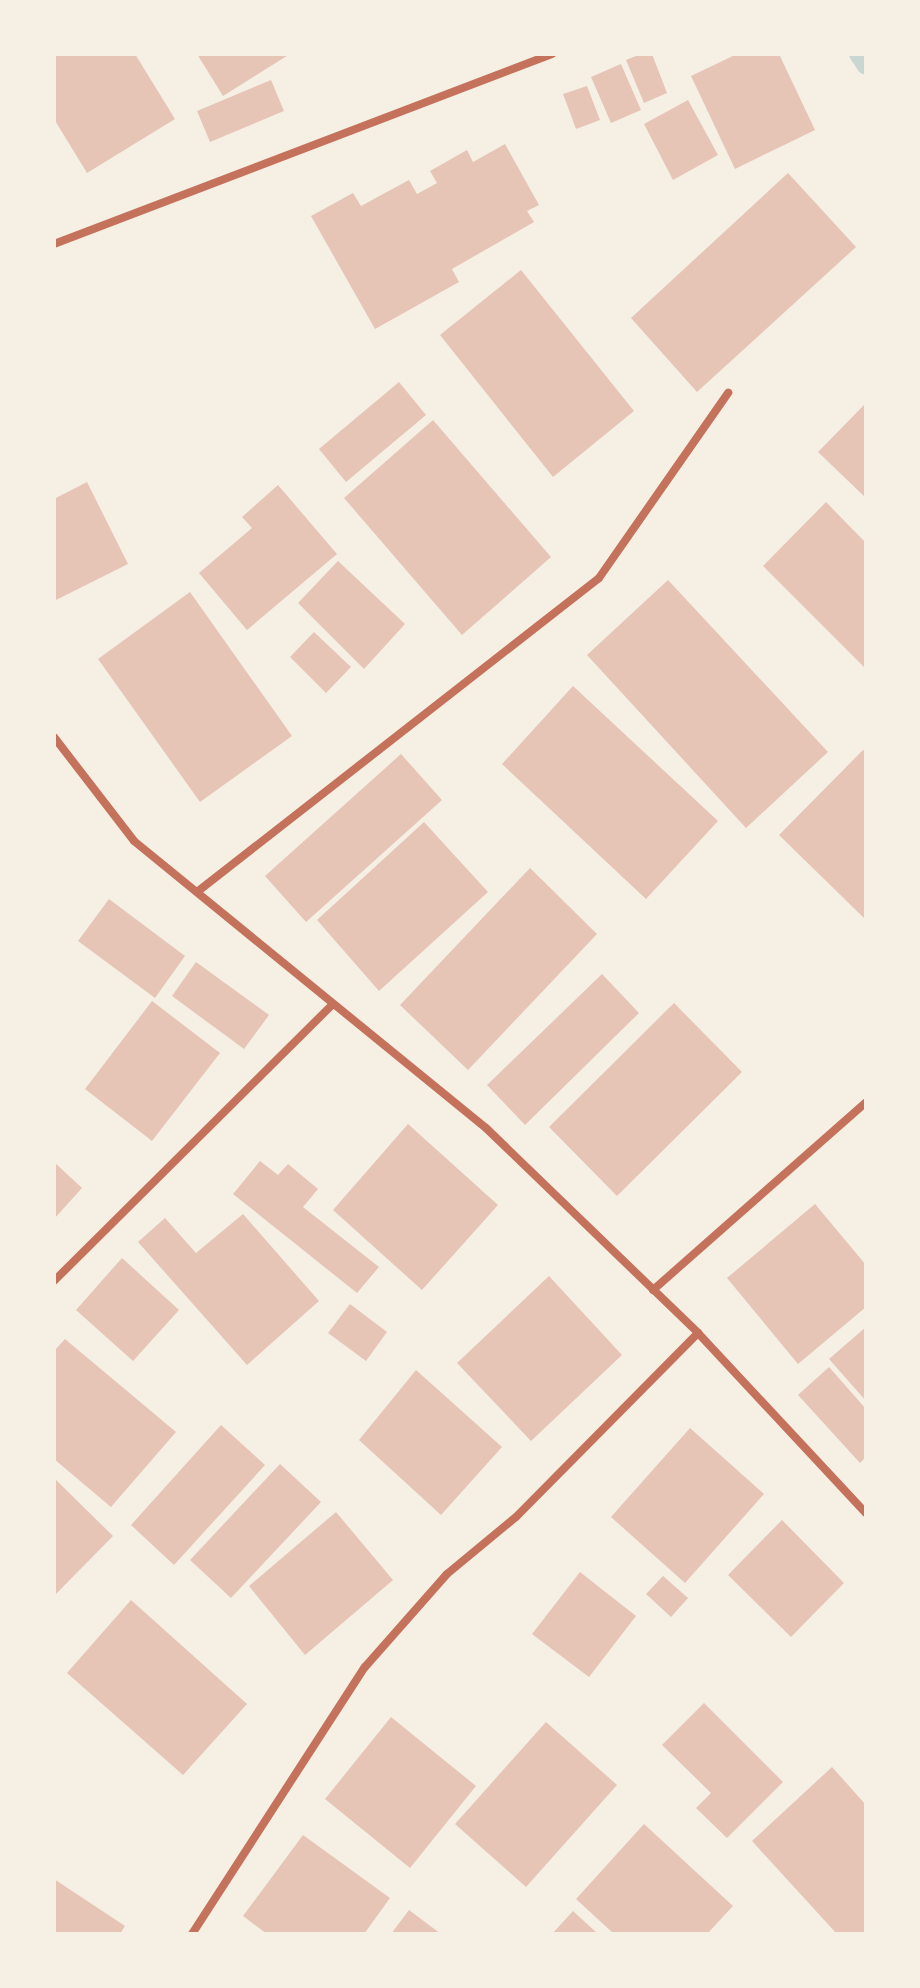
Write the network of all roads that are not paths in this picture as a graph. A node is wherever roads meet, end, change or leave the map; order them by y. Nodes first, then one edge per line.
1 (552, 54) edge
2 (54, 244) edge
3 (728, 393) dead end
4 (54, 737) edge
5 (197, 892) junction
6 (332, 1005) junction
7 (866, 1102) edge
8 (54, 1281) edge
9 (653, 1290) junction
10 (698, 1333) junction
11 (866, 1513) edge
12 (192, 1934) edge

1 - 2 street
3 - 5 street
4 - 5 street
5 - 6 street
6 - 8 street
6 - 9 street
7 - 9 street
9 - 10 street
10 - 11 street
10 - 12 street

